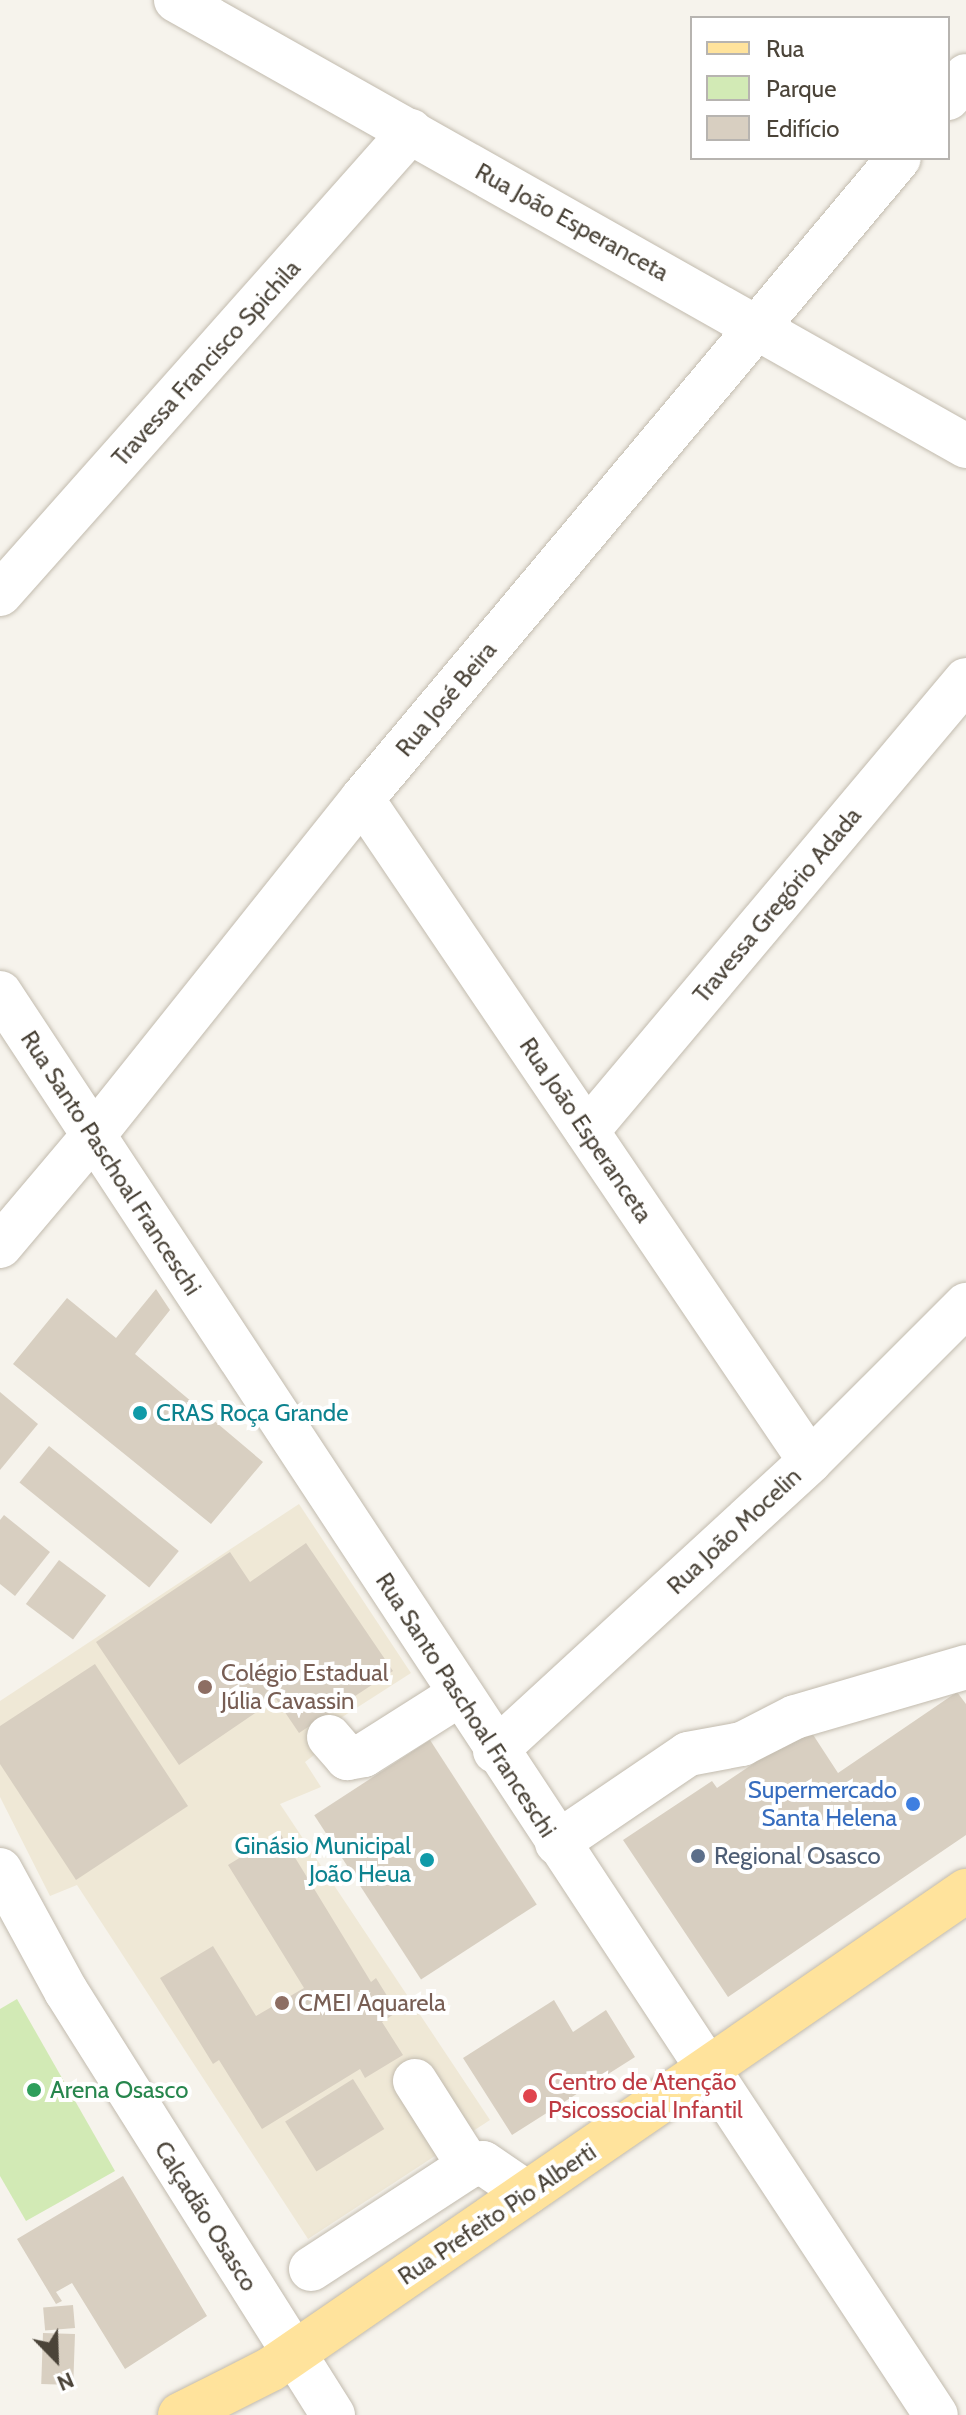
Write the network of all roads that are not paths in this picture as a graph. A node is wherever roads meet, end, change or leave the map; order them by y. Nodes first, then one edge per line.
1 (176, 0) edge
2 (966, 76) edge
3 (950, 96) edge
4 (411, 131) junction
5 (897, 160) edge
6 (760, 327) junction
7 (966, 446) edge
8 (0, 594) edge
9 (966, 680) edge
10 (362, 799) junction
11 (0, 993) edge
12 (587, 1131) junction
13 (93, 1136) junction
14 (0, 1246) edge
15 (966, 1305) edge
16 (810, 1461) junction
17 (966, 1667) edge
18 (459, 1695) junction
19 (329, 1737) dead end
20 (495, 1751) junction
21 (557, 1843) junction
22 (0, 1870) edge
23 (966, 1891) edge
24 (708, 2069) junction
25 (415, 2081) dead end
26 (469, 2166) junction
27 (527, 2193) junction
28 (311, 2269) dead end
29 (292, 2354) junction
30 (180, 2415) edge
31 (333, 2415) edge
32 (936, 2415) edge

1 - 4 street, Rua João Esperanceta
2 - 3 street
4 - 6 street, Rua João Esperanceta
4 - 8 street, Travessa Francisco Spichila
5 - 6 street, Rua José Beira
6 - 7 street, Rua João Esperanceta
6 - 10 street, Rua José Beira
9 - 12 street, Travessa Gregório Adada
10 - 12 street, Rua João Esperanceta
10 - 13 street, Rua José Beira
11 - 13 street, Rua Santo Paschoal Franceschi
12 - 16 street, Rua João Esperanceta
13 - 14 street, Rua José Beira
13 - 18 street, Rua Santo Paschoal Franceschi
15 - 16 street, Rua João Mocelin
16 - 20 street, Rua João Mocelin
17 - 21 street
18 - 19 street
18 - 20 street, Rua Santo Paschoal Franceschi
20 - 21 street, Rua Santo Paschoal Franceschi
21 - 24 street, Rua Santo Paschoal Franceschi
22 - 29 street, Calçadão Osasco
23 - 24 main road, Rua Prefeito Pio Alberti
24 - 27 main road, Rua Prefeito Pio Alberti
24 - 32 street, Rua Santo Paschoal Franceschi
25 - 26 street
26 - 27 street
26 - 28 street
27 - 29 main road, Rua Prefeito Pio Alberti
29 - 30 main road, Rua Prefeito Pio Alberti
29 - 31 street, Calçadão Osasco

